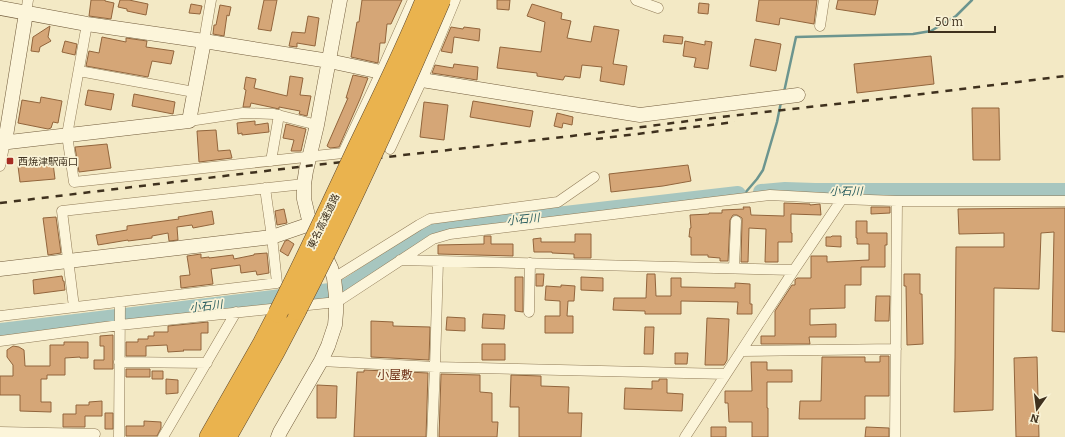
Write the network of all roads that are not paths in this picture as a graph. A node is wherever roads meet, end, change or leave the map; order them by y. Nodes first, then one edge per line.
1 (211, 0) edge
2 (340, 0) edge
3 (413, 0) edge
4 (425, 0) edge
5 (441, 0) edge
6 (455, 0) edge
7 (636, 0) edge
8 (824, 0) edge
9 (27, 6) edge
10 (0, 8) edge
11 (658, 8) dead end
12 (87, 24) junction
13 (820, 26) dead end
14 (204, 41) junction
15 (329, 61) junction
16 (79, 71) junction
17 (381, 72) junction
18 (422, 80) junction
19 (194, 92) junction
20 (798, 95) dead end
21 (279, 115) junction
22 (189, 121) junction
23 (317, 125) junction
24 (67, 135) junction
25 (3, 143) edge
26 (390, 149) dead end
27 (309, 157) junction
28 (271, 161) junction
29 (0, 166) edge
30 (594, 177) dead end
31 (304, 184) junction
32 (264, 188) junction
33 (842, 199) junction
34 (897, 201) junction
35 (1065, 201) edge
36 (736, 221) dead end
37 (310, 224) junction
38 (272, 237) junction
39 (400, 260) junction
40 (68, 261) junction
41 (438, 261) junction
42 (530, 263) junction
43 (734, 268) junction
44 (0, 269) edge
45 (794, 270) junction
46 (334, 278) junction
47 (337, 299) junction
48 (120, 303) junction
49 (74, 307) junction
50 (236, 312) junction
51 (529, 312) dead end
52 (0, 316) edge
53 (120, 325) junction
54 (0, 341) edge
55 (896, 349) junction
56 (742, 351) junction
57 (321, 361) junction
58 (120, 362) junction
59 (207, 363) junction
60 (435, 367) junction
61 (726, 374) junction
62 (0, 432) edge
63 (95, 434) dead end
64 (118, 437) edge
65 (163, 437) edge
66 (209, 437) edge
67 (227, 437) edge
68 (278, 437) edge
69 (432, 437) edge
70 (685, 437) edge
71 (896, 437) edge

1 - 14 street
2 - 15 street
3 - 17 street
4 - 66 highway, 東名高速道路, bridge
5 - 67 highway, 東名高速道路, bridge
6 - 18 street
7 - 11 street
8 - 13 street
9 - 10 street
9 - 12 street
9 - 25 street
12 - 14 street
12 - 16 street
14 - 15 street
14 - 19 street
15 - 17 street
15 - 23 street
16 - 19 street
16 - 24 street
17 - 18 street
17 - 27 street
18 - 20 street
18 - 26 street
19 - 22 street
21 - 22 street
21 - 23 street
21 - 28 street
22 - 24 street
23 - 27 street
24 - 25 street
24 - 28 street
25 - 29 street
27 - 28 street
27 - 31 street
30 - 46 street
31 - 32 street
31 - 37 street
32 - 38 street
32 - 40 street
33 - 34 street
33 - 39 street
33 - 45 street
34 - 35 street
34 - 55 street
36 - 43 street
37 - 38 street
37 - 46 street
38 - 40 street
38 - 48 street
39 - 41 street
39 - 47 street
40 - 44 street
40 - 49 street
41 - 42 street
41 - 60 street
42 - 43 street
42 - 51 street
43 - 45 street
45 - 56 street
46 - 47 street
47 - 50 street
47 - 57 street
48 - 49 street
48 - 53 street
49 - 52 street
50 - 53 street
50 - 59 street
53 - 54 street
53 - 58 street
55 - 56 street
55 - 71 street
56 - 61 street
57 - 60 street
57 - 68 street
58 - 59 street
58 - 64 street
59 - 65 street
60 - 61 street
60 - 69 street
61 - 70 street
62 - 63 street

